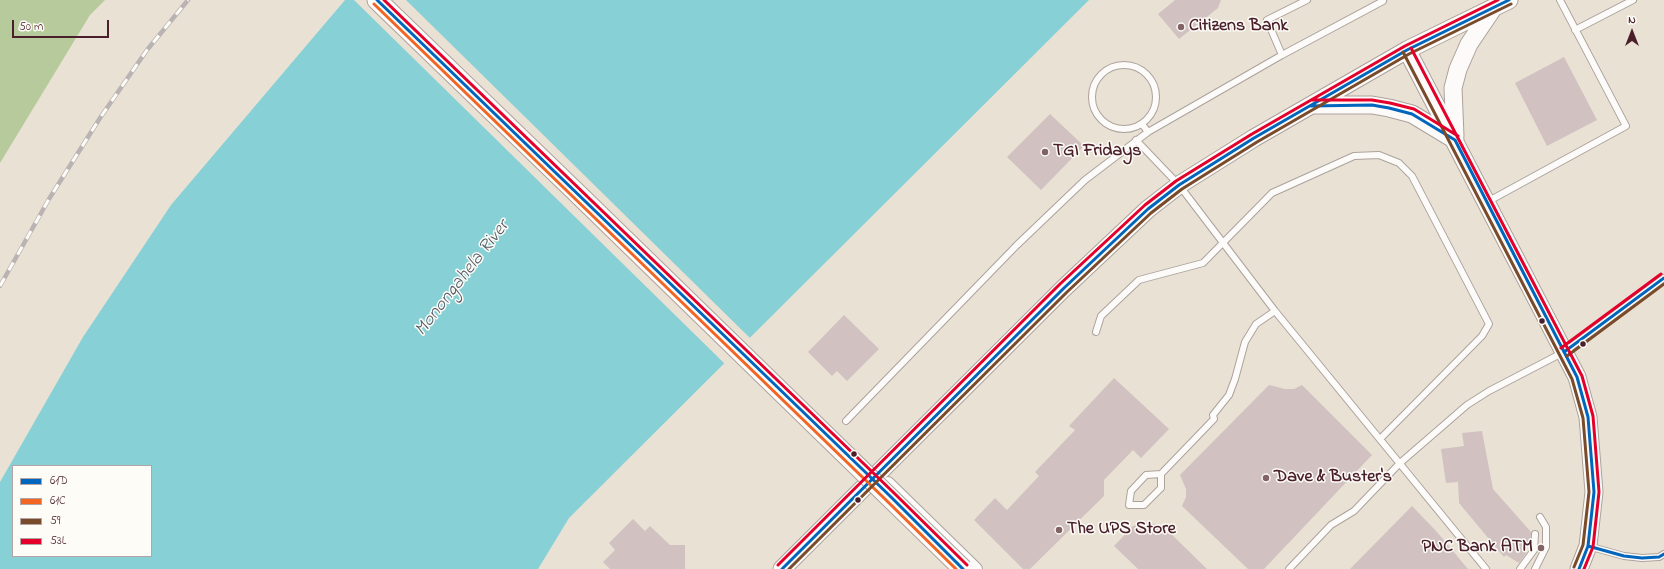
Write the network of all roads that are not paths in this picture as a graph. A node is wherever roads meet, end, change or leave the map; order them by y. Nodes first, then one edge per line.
1 (377, 0) edge
2 (1307, 0) edge
3 (1509, 0) edge
4 (1560, 0) edge
5 (1633, 0) edge
6 (1383, 1) dead end
7 (1493, 8) junction
8 (1575, 30) junction
9 (1407, 50) junction
10 (1282, 55) junction
11 (1312, 105) junction
12 (1142, 124) junction
13 (1148, 132) junction
14 (1136, 140) junction
15 (1455, 140) junction
16 (1179, 185) junction
17 (1487, 202) junction
18 (1224, 244) junction
19 (1664, 278) edge
20 (1275, 311) junction
21 (1096, 332) dead end
22 (1564, 352) junction
23 (846, 420) dead end
24 (1380, 439) junction
25 (1400, 463) junction
26 (877, 473) junction
27 (1161, 474) junction
28 (1540, 517) dead end
29 (1535, 534) dead end
30 (1588, 546) junction
31 (1664, 554) edge
32 (782, 569) edge
33 (963, 569) edge
34 (976, 569) edge
35 (1288, 569) edge
36 (1486, 569) edge
37 (1520, 569) edge
38 (1535, 569) edge
39 (1579, 569) edge

1 - 33 main road, bridge
2 - 10 lane
3 - 7 street
4 - 8 lane
5 - 8 lane
6 - 10 lane
7 - 9 street
7 - 15 street
8 - 17 lane
9 - 11 street
9 - 15 street
10 - 13 lane
11 - 15 street
11 - 16 street
12 - 12 lane
12 - 13 lane
13 - 14 lane
14 - 16 lane
14 - 23 lane
15 - 17 street
16 - 18 lane
16 - 26 street
17 - 22 street
18 - 20 lane
18 - 21 lane
18 - 24 lane
19 - 22 lane
20 - 24 lane
20 - 27 lane
22 - 25 lane
22 - 30 street
24 - 25 lane
25 - 35 lane
25 - 36 lane
26 - 32 street
26 - 34 street
27 - 27 lane
28 - 38 lane
29 - 37 lane
30 - 31 lane
30 - 39 street

